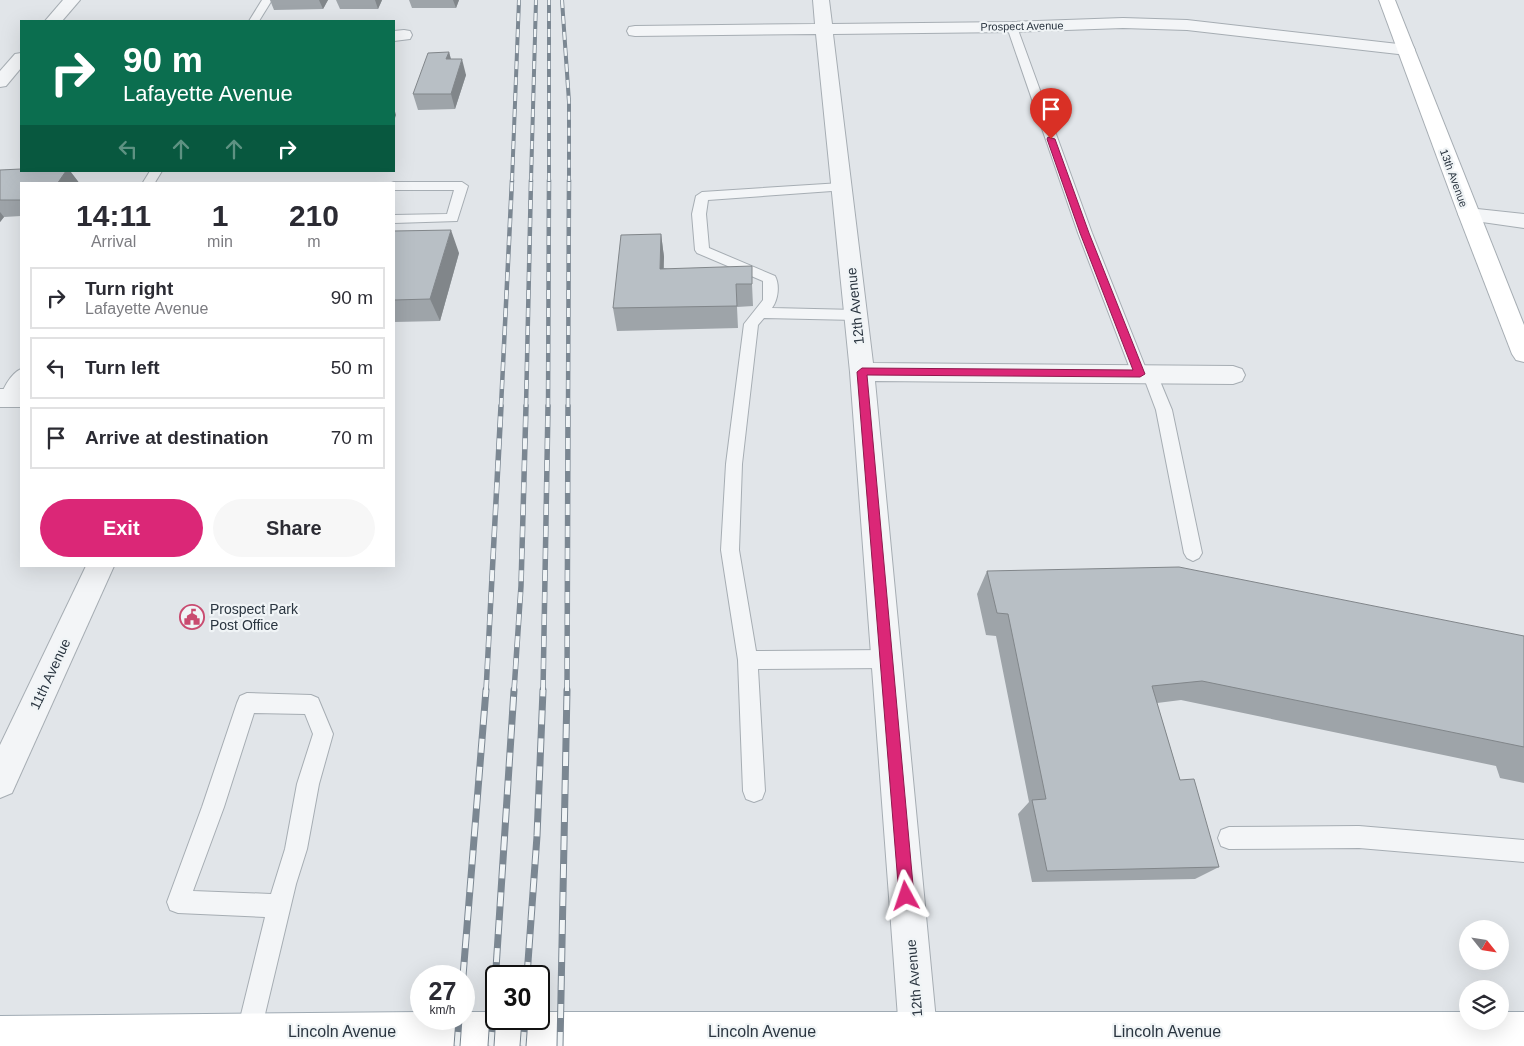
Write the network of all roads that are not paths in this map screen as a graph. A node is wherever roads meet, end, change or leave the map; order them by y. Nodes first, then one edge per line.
1 (72, 0) edge
2 (267, 0) edge
3 (821, 0) edge
4 (1387, 0) edge
5 (55, 20) edge
6 (255, 20) edge
7 (1012, 27) junction
8 (825, 28) junction
9 (635, 31) dead end
10 (1407, 50) junction
11 (20, 59) edge
12 (0, 82) edge
13 (395, 186) edge
14 (841, 187) junction
15 (1468, 214) junction
16 (395, 219) edge
17 (1524, 221) edge
18 (760, 313) junction
19 (856, 315) junction
20 (1524, 354) edge
21 (862, 372) junction
22 (1145, 373) junction
23 (1233, 375) dead end
24 (20, 377) edge
25 (9, 398) edge
26 (1194, 554) dead end
27 (100, 567) edge
28 (886, 659) junction
29 (748, 660) junction
30 (0, 781) edge
31 (754, 791) dead end
32 (1229, 838) dead end
33 (1524, 851) edge
34 (279, 906) junction
35 (249, 1031) junction
36 (918, 1031) junction
37 (1524, 1031) edge
38 (0, 1035) edge
39 (836, 1038) edge
40 (1371, 1038) edge
41 (160, 1039) edge

1 - 5 street
2 - 6 lane
3 - 8 street, 12th Avenue
4 - 10 main road, 13th Avenue
7 - 8 street, Prospect Avenue
7 - 10 street, Prospect Avenue
7 - 22 lane
8 - 9 street, Prospect Avenue
8 - 14 street, 12th Avenue
10 - 15 main road, 13th Avenue
11 - 12 street
13 - 16 lane
14 - 18 lane
14 - 19 street, 12th Avenue
15 - 17 street
15 - 20 main road, 13th Avenue
18 - 19 lane
18 - 29 lane
19 - 21 street, 12th Avenue
21 - 22 street
21 - 28 street, 12th Avenue
22 - 23 street
22 - 26 lane
24 - 25 lane
27 - 30 street, 11th Avenue
28 - 29 lane
28 - 36 street, 12th Avenue
29 - 31 lane
32 - 33 lane
34 - 34 lane
34 - 35 lane
35 - 39 main road, Lincoln Avenue
35 - 41 main road, Lincoln Avenue
36 - 39 main road, Lincoln Avenue
36 - 40 main road, Lincoln Avenue
37 - 40 main road, Lincoln Avenue
38 - 41 main road, Lincoln Avenue

